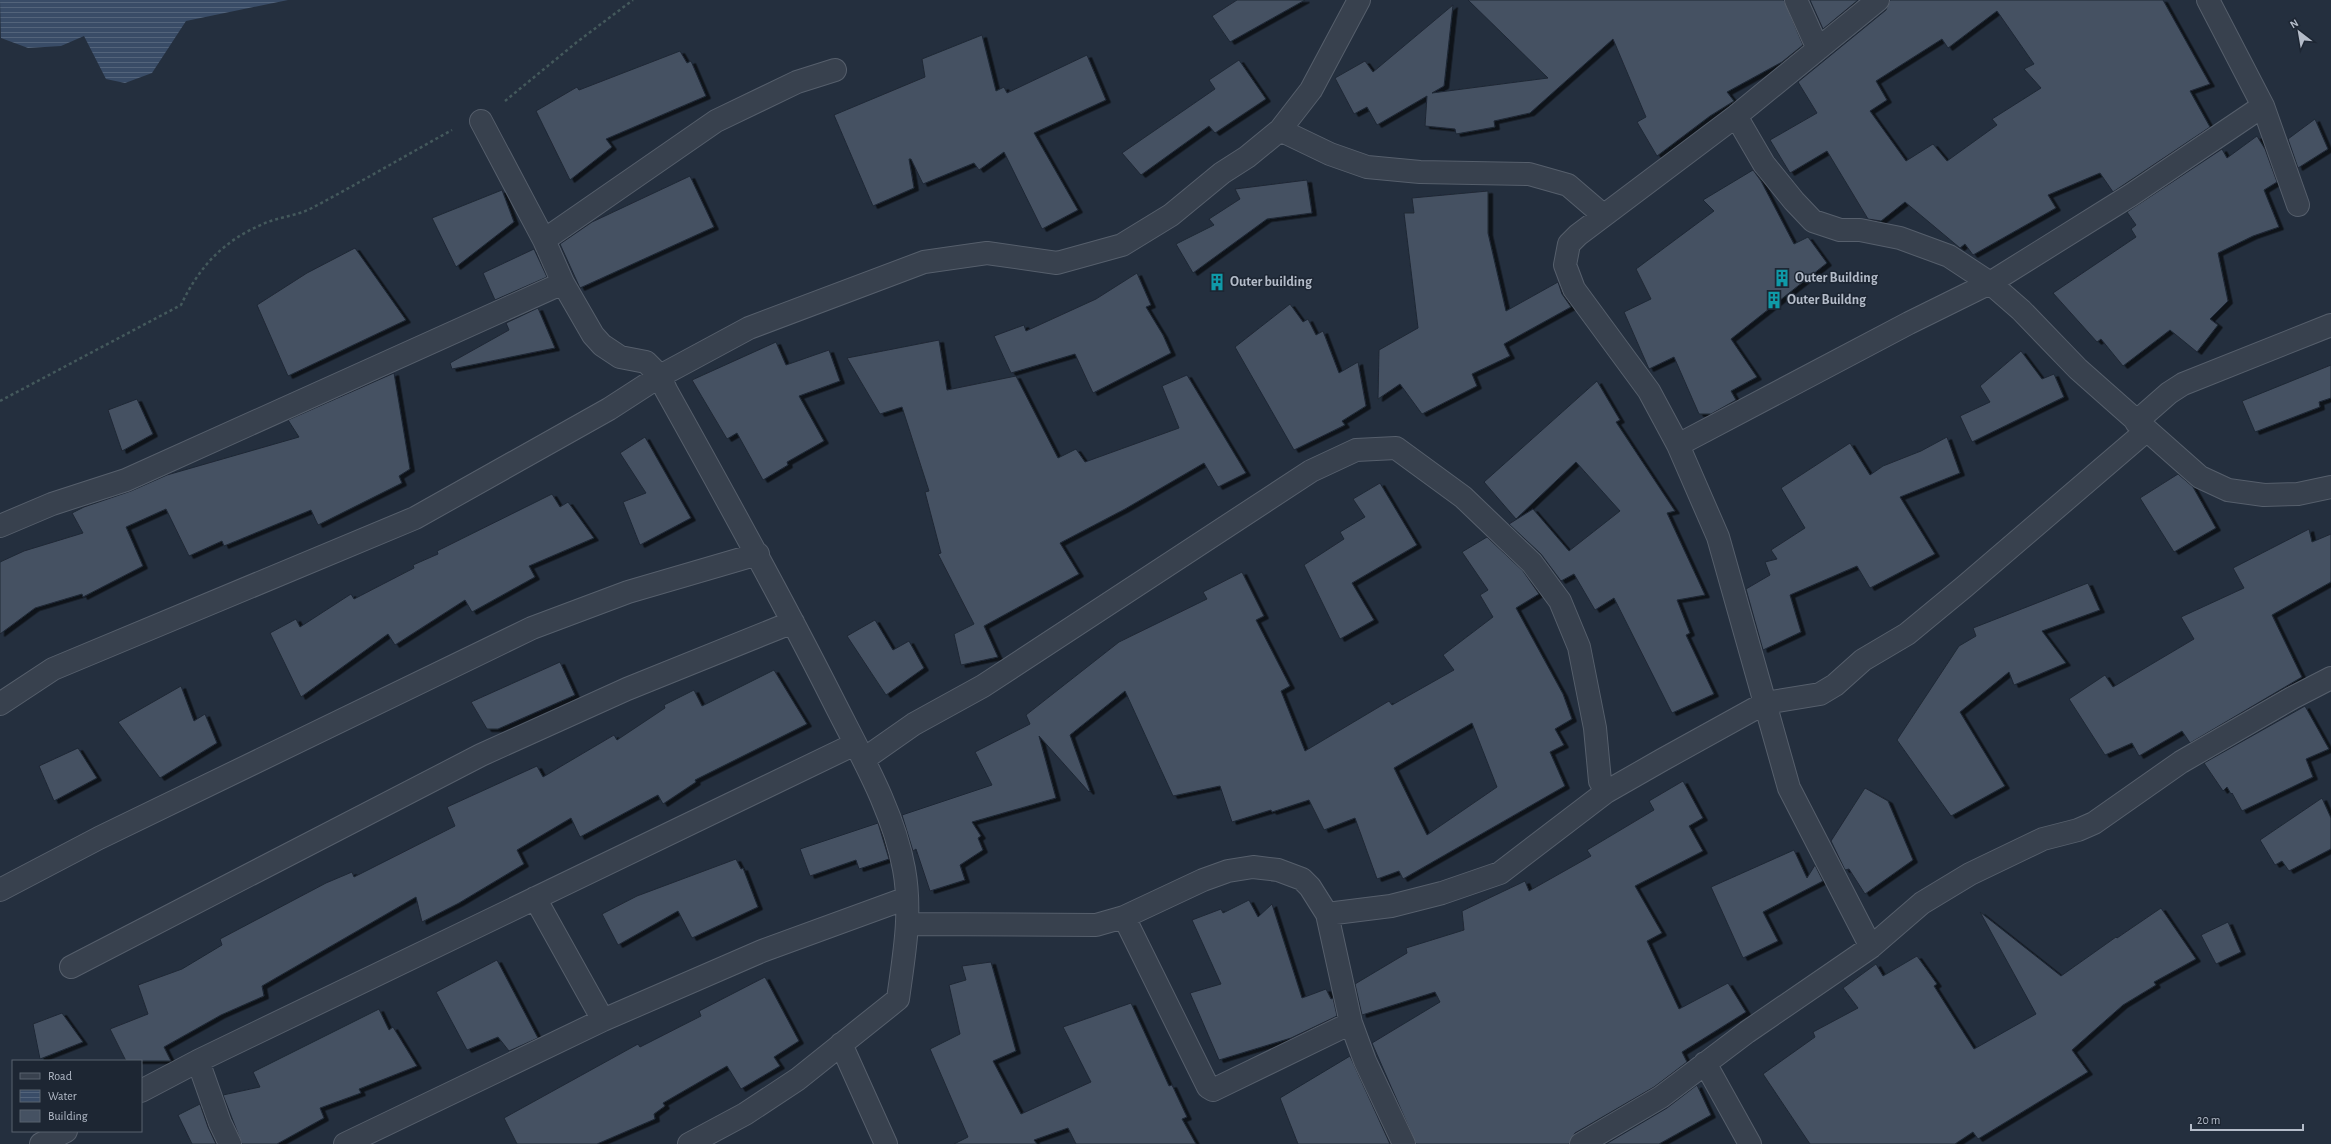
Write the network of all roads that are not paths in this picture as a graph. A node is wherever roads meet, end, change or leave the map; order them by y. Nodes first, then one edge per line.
1 (1359, 0) edge
2 (1796, 0) edge
3 (1878, 0) edge
4 (2208, 0) edge
5 (1818, 49) junction
6 (835, 70) dead end
7 (2263, 106) junction
8 (1736, 116) junction
9 (481, 121) road end
10 (1280, 130) junction
11 (2298, 205) dead end
12 (1603, 215) junction
13 (544, 240) junction
14 (563, 283) junction
15 (1990, 283) junction
16 (2331, 325) edge
17 (660, 376) junction
18 (2141, 426) junction
19 (1678, 445) junction
20 (2331, 487) edge
21 (0, 526) edge
22 (758, 554) junction
23 (794, 622) junction
24 (2331, 678) edge
25 (1765, 703) junction
26 (0, 704) edge
27 (859, 752) junction
28 (1606, 792) junction
29 (0, 890) edge
30 (535, 898) junction
31 (907, 898) junction
32 (1327, 914) junction
33 (1124, 917) junction
34 (909, 924) junction
35 (1871, 947) junction
36 (71, 967) dead end
37 (603, 1020) junction
38 (1351, 1023) junction
39 (841, 1044) junction
40 (198, 1061) junction
41 (1705, 1063) junction
42 (142, 1090) edge
43 (64, 1132) edge
44 (41, 1144) edge
45 (230, 1144) edge
46 (344, 1144) edge
47 (689, 1144) edge
48 (886, 1144) edge
49 (1404, 1144) edge
50 (1581, 1144) edge
51 (1750, 1144) edge

1 - 10 street
2 - 5 street
3 - 5 street
4 - 7 street
5 - 8 street
6 - 13 street
7 - 11 street
7 - 15 street
8 - 12 street
8 - 15 street
9 - 13 street
10 - 12 street
10 - 17 street
12 - 19 street
13 - 14 street
14 - 17 street
14 - 21 street
15 - 18 street
15 - 19 street
16 - 18 street
17 - 22 street
17 - 26 street
18 - 20 street
18 - 25 street
19 - 25 street
22 - 23 street
22 - 29 street
23 - 27 street
23 - 36 street
24 - 35 street
25 - 28 street
25 - 35 street
27 - 28 street
27 - 30 street
27 - 31 street
28 - 32 street
30 - 37 street
30 - 40 street
31 - 34 street
31 - 37 street
32 - 33 street
32 - 38 street
33 - 34 street
33 - 38 street
34 - 39 street
35 - 41 street
37 - 46 street
38 - 49 street
39 - 47 street
39 - 48 street
40 - 42 street
40 - 45 street
41 - 50 street
41 - 51 street
43 - 44 street

